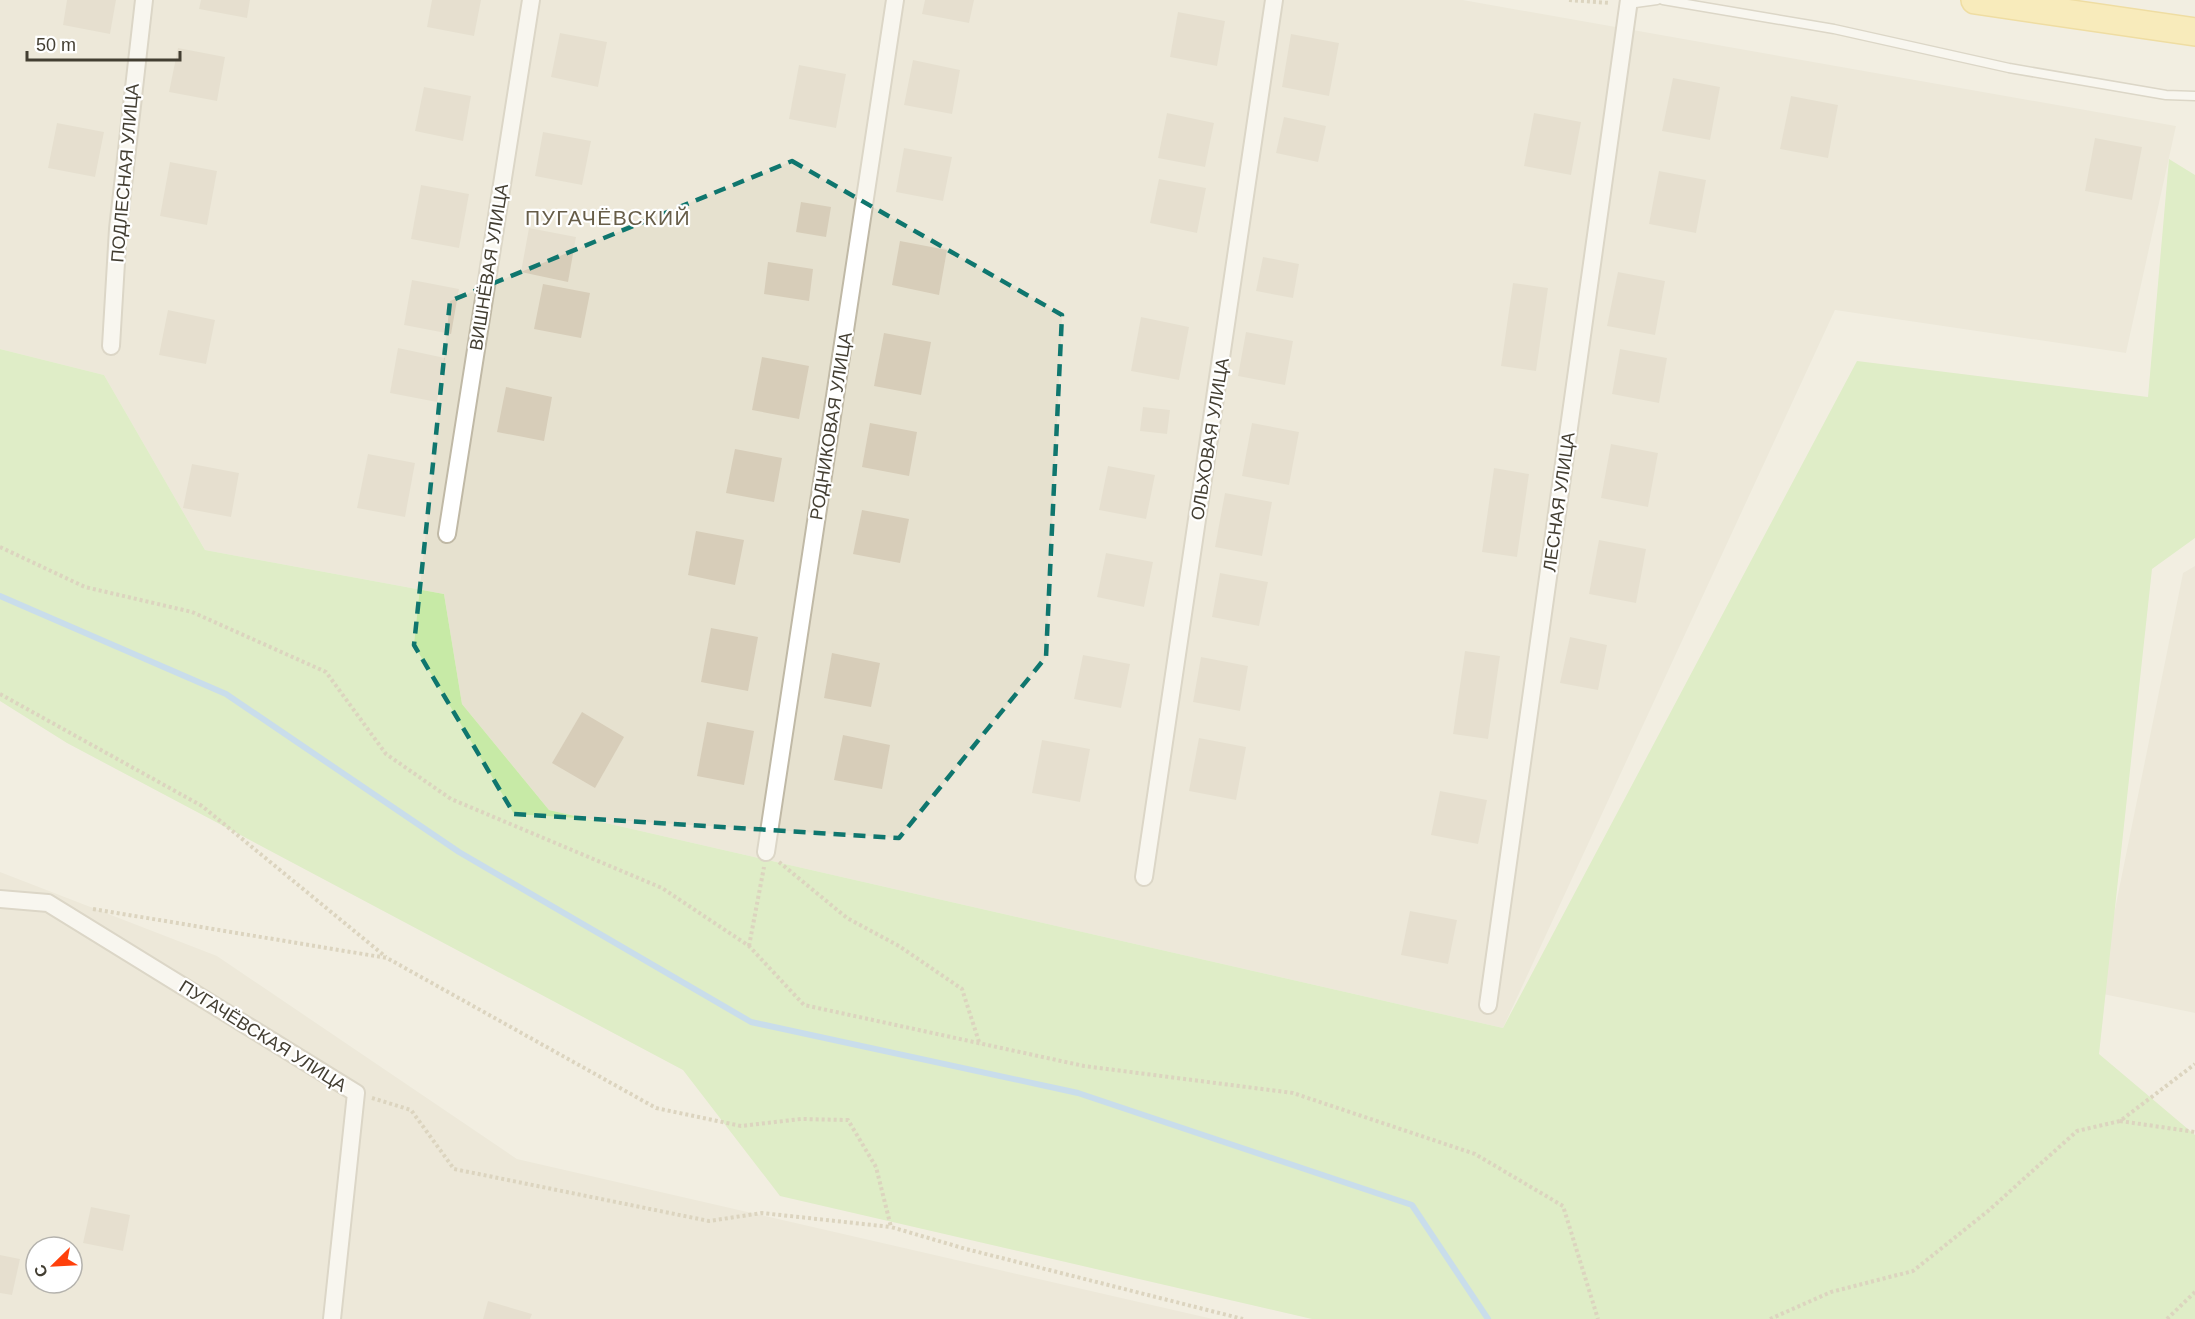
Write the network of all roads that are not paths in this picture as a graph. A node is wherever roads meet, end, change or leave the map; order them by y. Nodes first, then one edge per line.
1 (144, 0) edge
2 (531, 0) edge
3 (895, 0) edge
4 (1274, 0) edge
5 (1657, 0) edge
6 (1663, 0) edge
7 (1984, 1) edge
8 (1629, 2) edge
9 (2195, 32) edge
10 (2195, 96) edge
11 (111, 346) dead end
12 (447, 534) dead end
13 (766, 852) road end
14 (1144, 877) dead end
15 (0, 899) edge
16 (1488, 1005) dead end
17 (332, 1319) edge

1 - 11 street, ПОДЛЕСНАЯ УЛИЦА
2 - 12 street, ВИШНЁВАЯ УЛИЦА
3 - 13 street, РОДНИКОВАЯ УЛИЦА
4 - 14 street, ОЛЬХОВАЯ УЛИЦА
5 - 8 lane
6 - 10 lane
7 - 9 main road
8 - 16 street, ЛЕСНАЯ УЛИЦА
15 - 17 street, ПУГАЧЁВСКАЯ УЛИЦА

